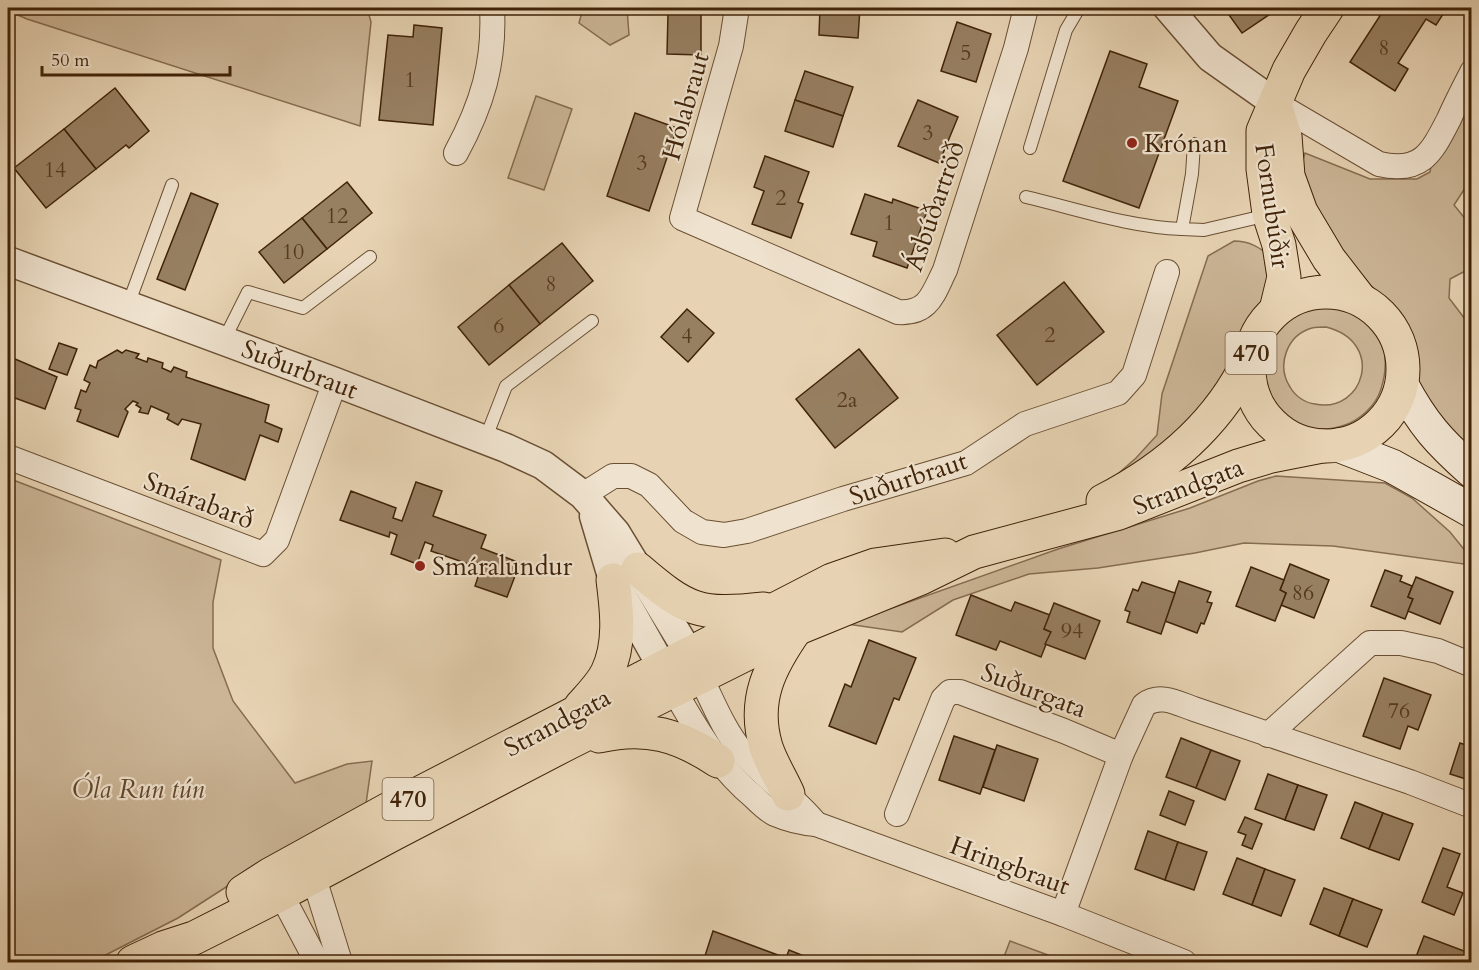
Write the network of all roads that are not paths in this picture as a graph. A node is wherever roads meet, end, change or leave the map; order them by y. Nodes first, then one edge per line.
1 (492, 8) edge
2 (737, 8) edge
3 (1026, 8) edge
4 (1079, 8) edge
5 (1168, 8) edge
6 (1327, 8) edge
7 (1472, 72) edge
8 (1275, 103) junction
9 (1194, 144) dead end
10 (1030, 148) dead end
11 (456, 153) dead end
12 (172, 185) dead end
13 (1026, 197) dead end
14 (1269, 214) junction
15 (682, 218) joint
16 (1182, 229) junction
17 (370, 257) dead end
18 (8, 261) edge
19 (1167, 272) dead end
20 (1360, 299) junction
21 (128, 305) junction
22 (1276, 310) junction
23 (592, 321) dead end
24 (224, 340) junction
25 (1249, 360) junction
26 (335, 382) junction
27 (1402, 385) junction
28 (485, 440) junction
29 (1330, 446) junction
30 (8, 457) edge
31 (1472, 471) edge
32 (587, 500) junction
33 (1472, 511) edge
34 (1055, 530) junction
35 (626, 574) junction
36 (787, 619) junction
37 (1472, 664) edge
38 (681, 672) junction
39 (570, 729) junction
40 (1268, 735) junction
41 (1121, 755) junction
42 (718, 761) junction
43 (788, 794) junction
44 (1472, 806) edge
45 (897, 814) dead end
46 (816, 824) junction
47 (307, 867) junction
48 (276, 884) junction
49 (1063, 914) junction
50 (1138, 954) edge
51 (133, 963) edge
52 (317, 963) edge
53 (340, 963) edge
54 (1184, 963) edge

1 - 11 street
2 - 15 street, Hólabraut
3 - 15 street, Ásbúðartröð
4 - 10 lane
5 - 8 street
6 - 8 main road, Fornubúðir / 470
7 - 8 street, Fornubúðir
8 - 14 main road, Fornubúðir / 470
8 - 20 main road, Fornubúðir / 470
9 - 16 lane
12 - 21 lane
13 - 16 lane
14 - 16 lane
14 - 22 main road, Fornubúðir / 470
17 - 24 lane
18 - 21 street, Suðurbraut
19 - 32 street, Suðurbraut
20 - 22 main road, 470
20 - 27 main road, 470
21 - 24 street, Suðurbraut
22 - 25 main road, 470
23 - 28 lane
24 - 26 street, Suðurbraut
25 - 29 main road, 470
25 - 34 main road, Strandgata / 470
26 - 28 street, Suðurbraut
26 - 30 street, Smárabarð
27 - 29 main road, 470
27 - 31 main road
28 - 32 street, Suðurbraut
29 - 33 main road
29 - 34 main road, Strandgata / 470
32 - 35 street
34 - 36 main road, Strandgata / 470
35 - 36 main road
35 - 38 street
35 - 39 main road
36 - 38 main road, Strandgata / 470
36 - 43 main road
37 - 40 street
38 - 39 main road, Strandgata / 470
38 - 42 street, Hringbraut
38 - 43 street, Hringbraut
39 - 42 main road
39 - 47 main road, Strandgata / 470
40 - 41 street
40 - 44 street
41 - 45 street, Suðurgata
41 - 49 street
42 - 46 street, Hringbraut
43 - 46 street, Hringbraut
46 - 49 street, Hringbraut
47 - 48 main road, Strandgata / 470
47 - 53 street
48 - 51 main road, Strandgata / 470
48 - 52 street
49 - 50 street, Hringbraut
50 - 54 street, Hringbraut

